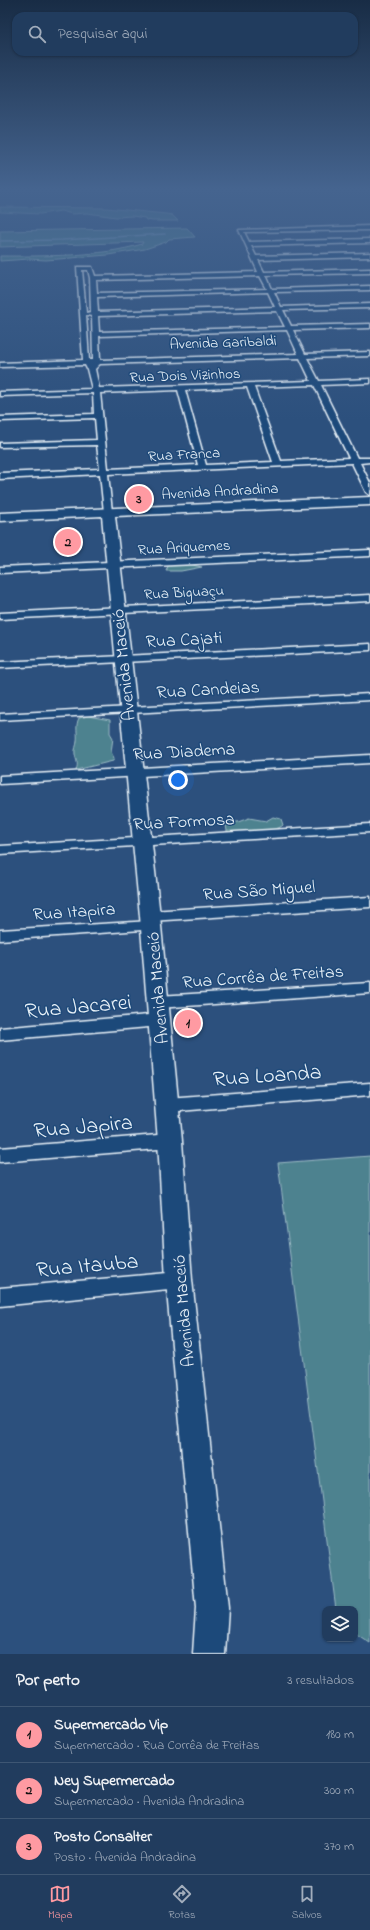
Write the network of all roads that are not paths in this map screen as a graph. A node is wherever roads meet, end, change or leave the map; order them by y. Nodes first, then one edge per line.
1 (259, 266) edge
2 (370, 271) edge
3 (262, 274) junction
4 (93, 278) junction
5 (370, 288) edge
6 (271, 291) junction
7 (94, 295) junction
8 (370, 306) edge
9 (280, 309) junction
10 (83, 314) junction
11 (96, 314) junction
12 (370, 326) edge
13 (290, 328) junction
14 (95, 334) junction
15 (370, 350) edge
16 (303, 354) junction
17 (370, 354) edge
18 (91, 364) junction
19 (0, 365) edge
20 (370, 381) edge
21 (316, 383) junction
22 (250, 386) junction
23 (181, 388) junction
24 (96, 391) junction
25 (0, 394) edge
26 (98, 416) junction
27 (0, 419) edge
28 (101, 442) junction
29 (0, 445) edge
30 (370, 460) edge
31 (355, 461) junction
32 (278, 464) junction
33 (203, 467) junction
34 (103, 472) junction
35 (0, 476) edge
36 (370, 492) edge
37 (370, 501) edge
38 (370, 508) edge
39 (109, 516) junction
40 (0, 517) edge
41 (0, 523) edge
42 (370, 553) edge
43 (113, 565) junction
44 (0, 570) edge
45 (370, 598) edge
46 (117, 610) junction
47 (0, 616) edge
48 (370, 647) edge
49 (123, 659) junction
50 (0, 665) edge
51 (370, 697) edge
52 (128, 710) junction
53 (0, 717) edge
54 (370, 759) edge
55 (134, 772) junction
56 (0, 780) edge
57 (370, 828) edge
58 (143, 842) junction
59 (0, 850) edge
60 (370, 902) edge
61 (151, 921) junction
62 (0, 935) edge
63 (370, 988) edge
64 (159, 1011) junction
65 (0, 1034) edge
66 (370, 1089) edge
67 (167, 1104) junction
68 (170, 1141) junction
69 (0, 1155) edge
70 (179, 1280) junction
71 (0, 1297) edge
72 (210, 1654) edge

1 - 3 street
2 - 3 street
3 - 4 street
3 - 6 street
4 - 7 street
4 - 10 street
5 - 6 street
6 - 7 street
6 - 9 street
7 - 11 street
8 - 9 street
9 - 11 street
9 - 13 street
10 - 11 street
10 - 18 street
11 - 14 street
12 - 13 street
13 - 14 street
13 - 16 street
14 - 18 street
15 - 16 street, Avenida Garibaldi
16 - 17 street, Avenida Garibaldi
16 - 18 street, Avenida Garibaldi
16 - 21 street
18 - 19 street, Avenida Garibaldi
18 - 24 street, Avenida Maceió
20 - 21 street, Rua Dois Vizinhos
21 - 22 street, Rua Dois Vizinhos
21 - 31 street
22 - 23 street, Rua Dois Vizinhos
22 - 32 street
23 - 24 street, Rua Dois Vizinhos
23 - 33 street
24 - 25 street, Rua Dois Vizinhos
24 - 26 street, Avenida Maceió
26 - 27 street
26 - 28 street, Avenida Maceió
28 - 29 street
28 - 34 street, Avenida Maceió
30 - 31 street, Rua Franca
31 - 32 street, Rua Franca
31 - 36 street
32 - 33 street, Rua Franca
33 - 34 street, Rua Franca
34 - 35 street, Rua Franca
34 - 39 street, Avenida Maceió
37 - 39 street, Avenida Andradina
38 - 39 street, Avenida Andradina
39 - 40 street, Avenida Andradina
39 - 41 street, Avenida Andradina
39 - 43 street, Avenida Maceió
42 - 43 street, Rua Ariquemes
43 - 44 street, Rua Ariquemes
43 - 46 street, Avenida Maceió
45 - 46 street, Rua Biguaçu
46 - 47 street, Rua Biguaçu
46 - 49 street, Avenida Maceió
48 - 49 street, Rua Cajati
49 - 50 street, Rua Cajati
49 - 52 street, Avenida Maceió
51 - 52 street, Rua Candeias
52 - 53 street, Rua Candeias
52 - 55 street, Avenida Maceió
54 - 55 street, Rua Diadema
55 - 56 street, Rua Diadema
55 - 58 street, Avenida Maceió
57 - 58 street, Rua Formosa
58 - 59 street, Rua Formosa
58 - 61 street, Avenida Maceió
60 - 61 street, Rua São Miguel
61 - 62 street, Rua Itapira
61 - 64 street, Avenida Maceió
63 - 64 street, Rua Corrêa de Freitas
64 - 65 street, Rua Jacarei
64 - 67 street, Avenida Maceió
66 - 67 street, Rua Loanda
67 - 68 street, Avenida Maceió
68 - 69 street, Rua Japira
68 - 70 street, Avenida Maceió
70 - 71 street, Rua Itauba
70 - 72 street, Avenida Maceió

